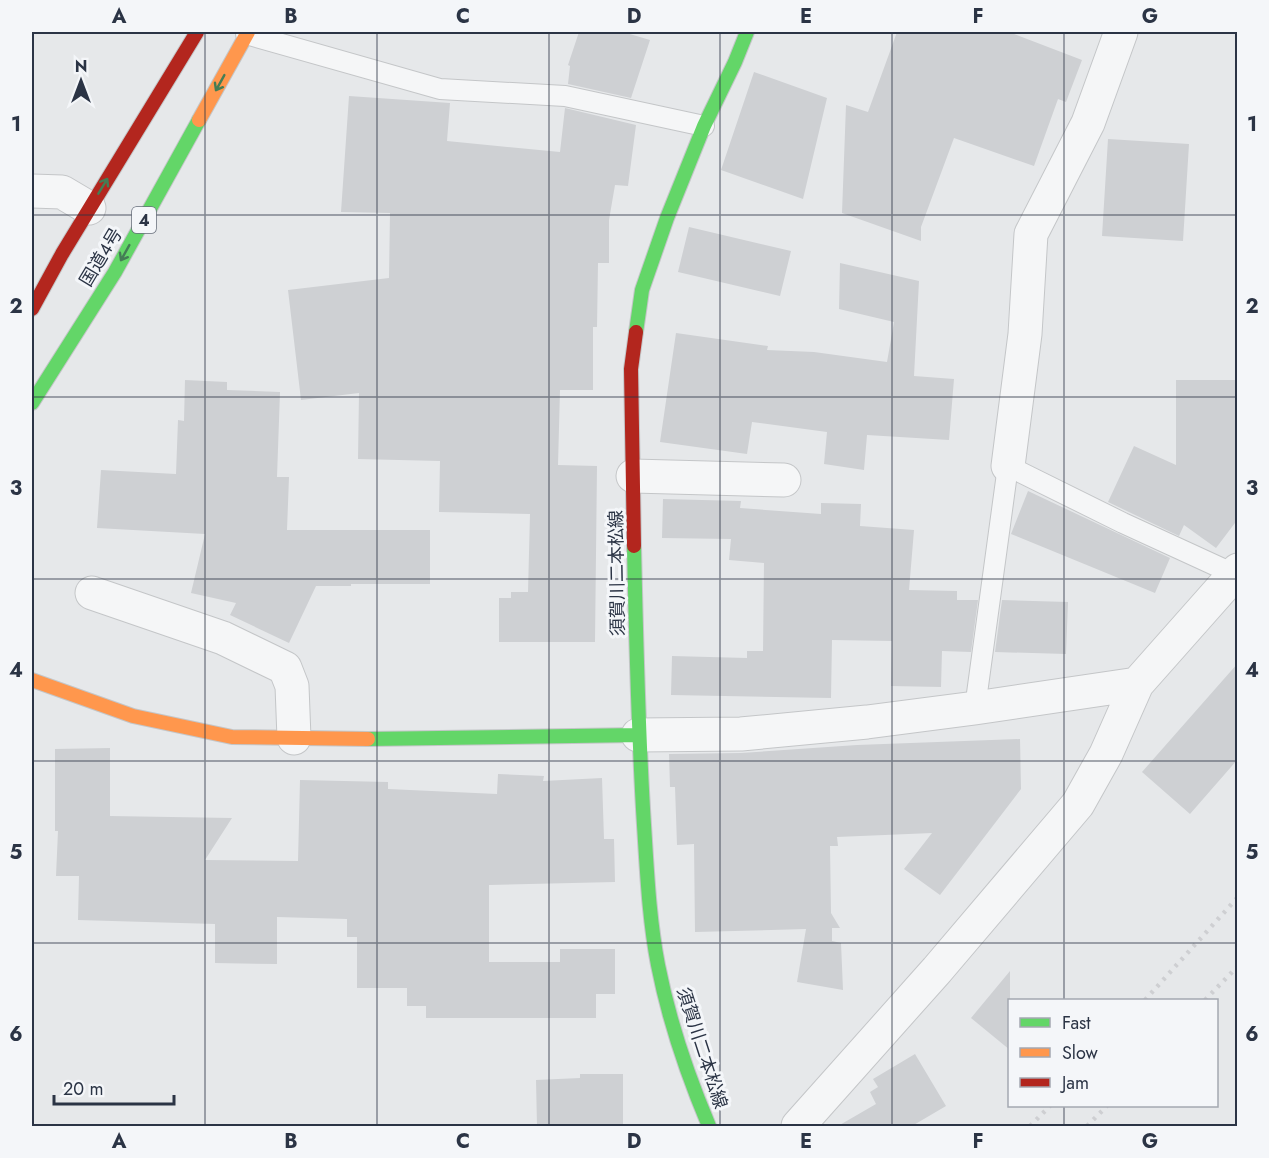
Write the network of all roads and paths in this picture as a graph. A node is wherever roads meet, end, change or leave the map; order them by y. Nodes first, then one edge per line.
1 (196, 32) edge
2 (747, 32) edge
3 (1121, 32) edge
4 (247, 33) edge
5 (705, 126) junction
6 (32, 191) edge
7 (89, 208) junction
8 (32, 309) edge
9 (32, 403) edge
10 (1008, 466) junction
11 (633, 476) junction
12 (784, 480) dead end
13 (1236, 572) edge
14 (92, 593) dead end
15 (32, 680) edge
16 (1137, 684) junction
17 (975, 708) junction
18 (638, 735) junction
19 (294, 738) junction
20 (709, 1126) edge
21 (798, 1126) edge

7 -> 1 main road, 国道4号
2 - 5 main road, 須賀川二本松線
3 - 10 street
4 - 5 lane
4 -> 9 main road, 国道4号 / 4
5 - 11 main road, 須賀川二本松線
6 - 7 street
7 - 8 main road, 国道4号
10 - 13 lane
10 - 17 lane
11 - 12 street
11 - 18 main road, 須賀川二本松線
13 - 16 street
14 - 19 street
15 - 19 main road
16 - 17 street
16 - 21 street
17 - 18 street
18 - 19 main road
18 - 20 main road, 須賀川二本松線

